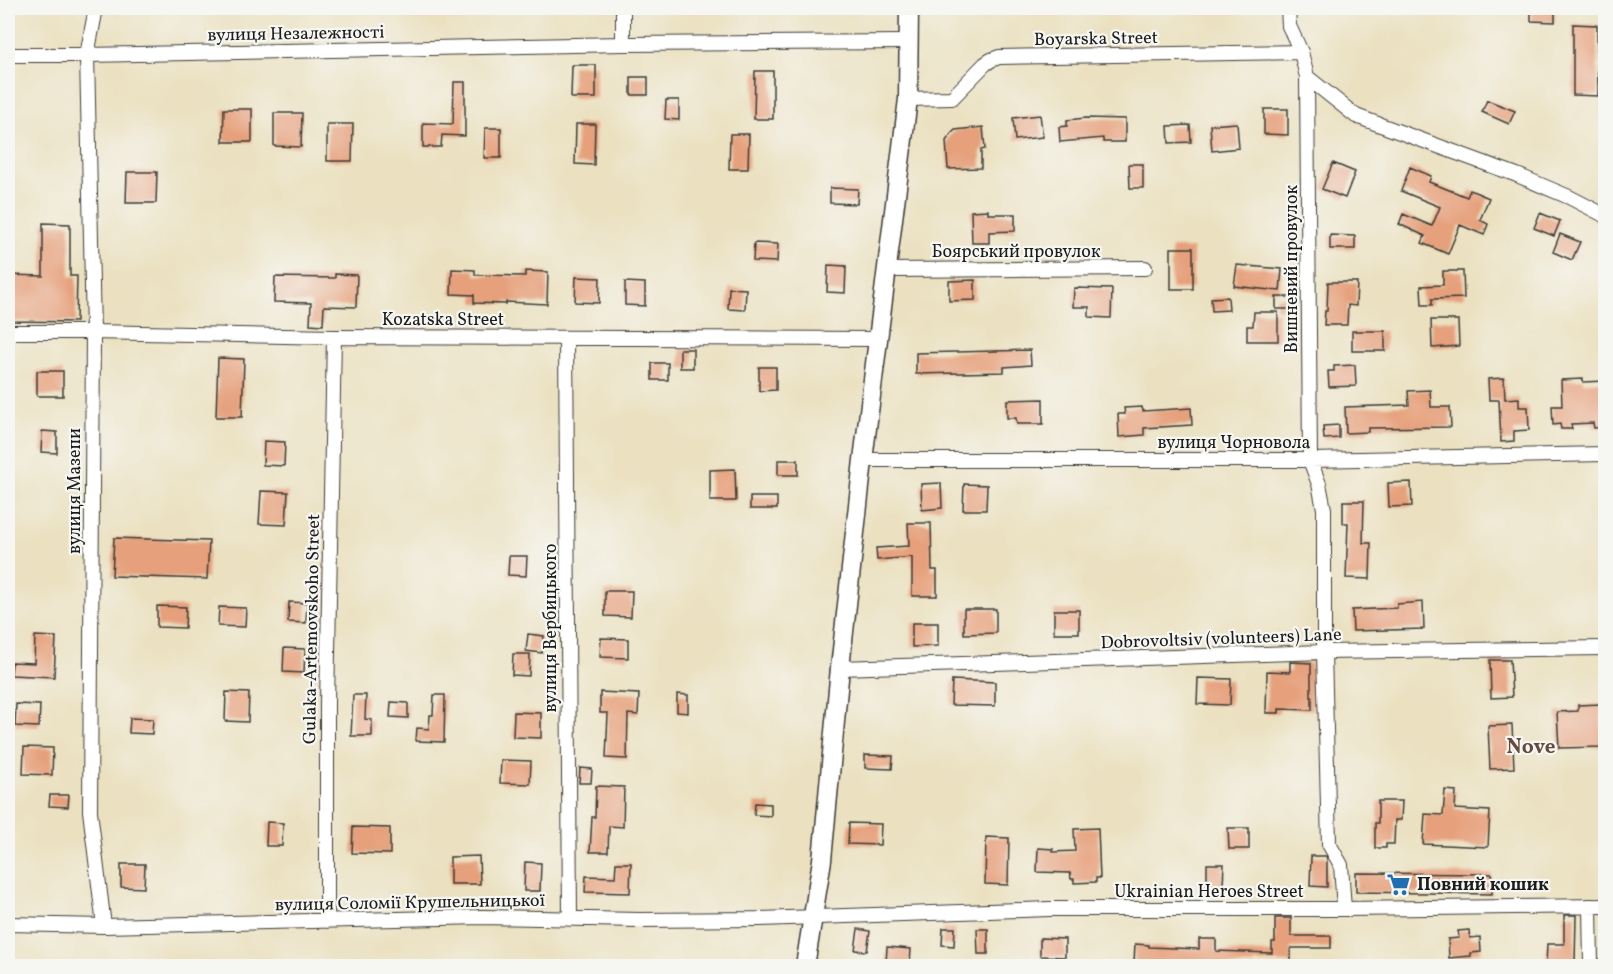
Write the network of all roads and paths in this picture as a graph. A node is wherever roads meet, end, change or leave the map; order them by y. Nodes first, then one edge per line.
1 (96, 8) edge
2 (623, 8) edge
3 (909, 8) edge
4 (1288, 8) edge
5 (909, 42) junction
6 (623, 44) junction
7 (1301, 52) junction
8 (8, 55) edge
9 (87, 55) junction
10 (1307, 77) junction
11 (908, 99) junction
12 (1605, 216) edge
13 (1145, 268) dead end
14 (888, 270) junction
15 (8, 332) edge
16 (93, 332) junction
17 (334, 337) junction
18 (566, 338) junction
19 (879, 339) junction
20 (1605, 454) edge
21 (863, 460) junction
22 (1310, 460) junction
23 (1604, 648) dead end
24 (1324, 652) junction
25 (840, 668) junction
26 (1590, 906) junction
27 (1605, 906) edge
28 (1344, 909) junction
29 (813, 917) junction
30 (570, 919) junction
31 (327, 921) junction
32 (8, 924) edge
33 (104, 926) junction
34 (805, 966) edge
35 (1591, 966) edge

1 - 9 street, вулиця Мазепи
2 - 6 street
3 - 5 street
4 - 7 street, Вишневий провулок
5 - 6 street, вулиця Незалежності
5 - 11 street
6 - 9 street, вулиця Незалежності
7 - 10 street, Вишневий провулок
7 - 11 street, Boyarska Street
8 - 9 street, вулиця Незалежності
9 - 16 street, вулиця Мазепи
10 - 12 street
10 - 22 street, Вишневий провулок
11 - 14 street
13 - 14 street, Боярський провулок
14 - 19 street
15 - 16 street, Kozatska Street
16 - 17 street, Kozatska Street
16 - 33 street, вулиця Мазепи
17 - 18 street, Kozatska Street
17 - 31 street, Gulaka-Artemovskoho Street
18 - 19 street, Kozatska Street
18 - 30 street, вулиця Вербицького
19 - 21 street
20 - 22 street, вулиця Чорновола
21 - 22 street, вулиця Чорновола
21 - 25 street
22 - 24 street, Вишневий провулок
23 - 24 street, Dobrovoltsiv (volunteers) Lane
24 - 25 street, Dobrovoltsiv (volunteers) Lane
24 - 28 street, Вишневий провулок
25 - 29 street
26 - 27 street, Ukrainian Heroes Street
26 - 28 street, Ukrainian Heroes Street
26 - 35 street
28 - 29 street, Ukrainian Heroes Street
29 - 30 street, вулиця Соломії Крушельницької
29 - 34 street
30 - 31 street, вулиця Соломії Крушельницької
31 - 33 street, вулиця Соломії Крушельницької
32 - 33 street, вулиця Соломії Крушельницької

